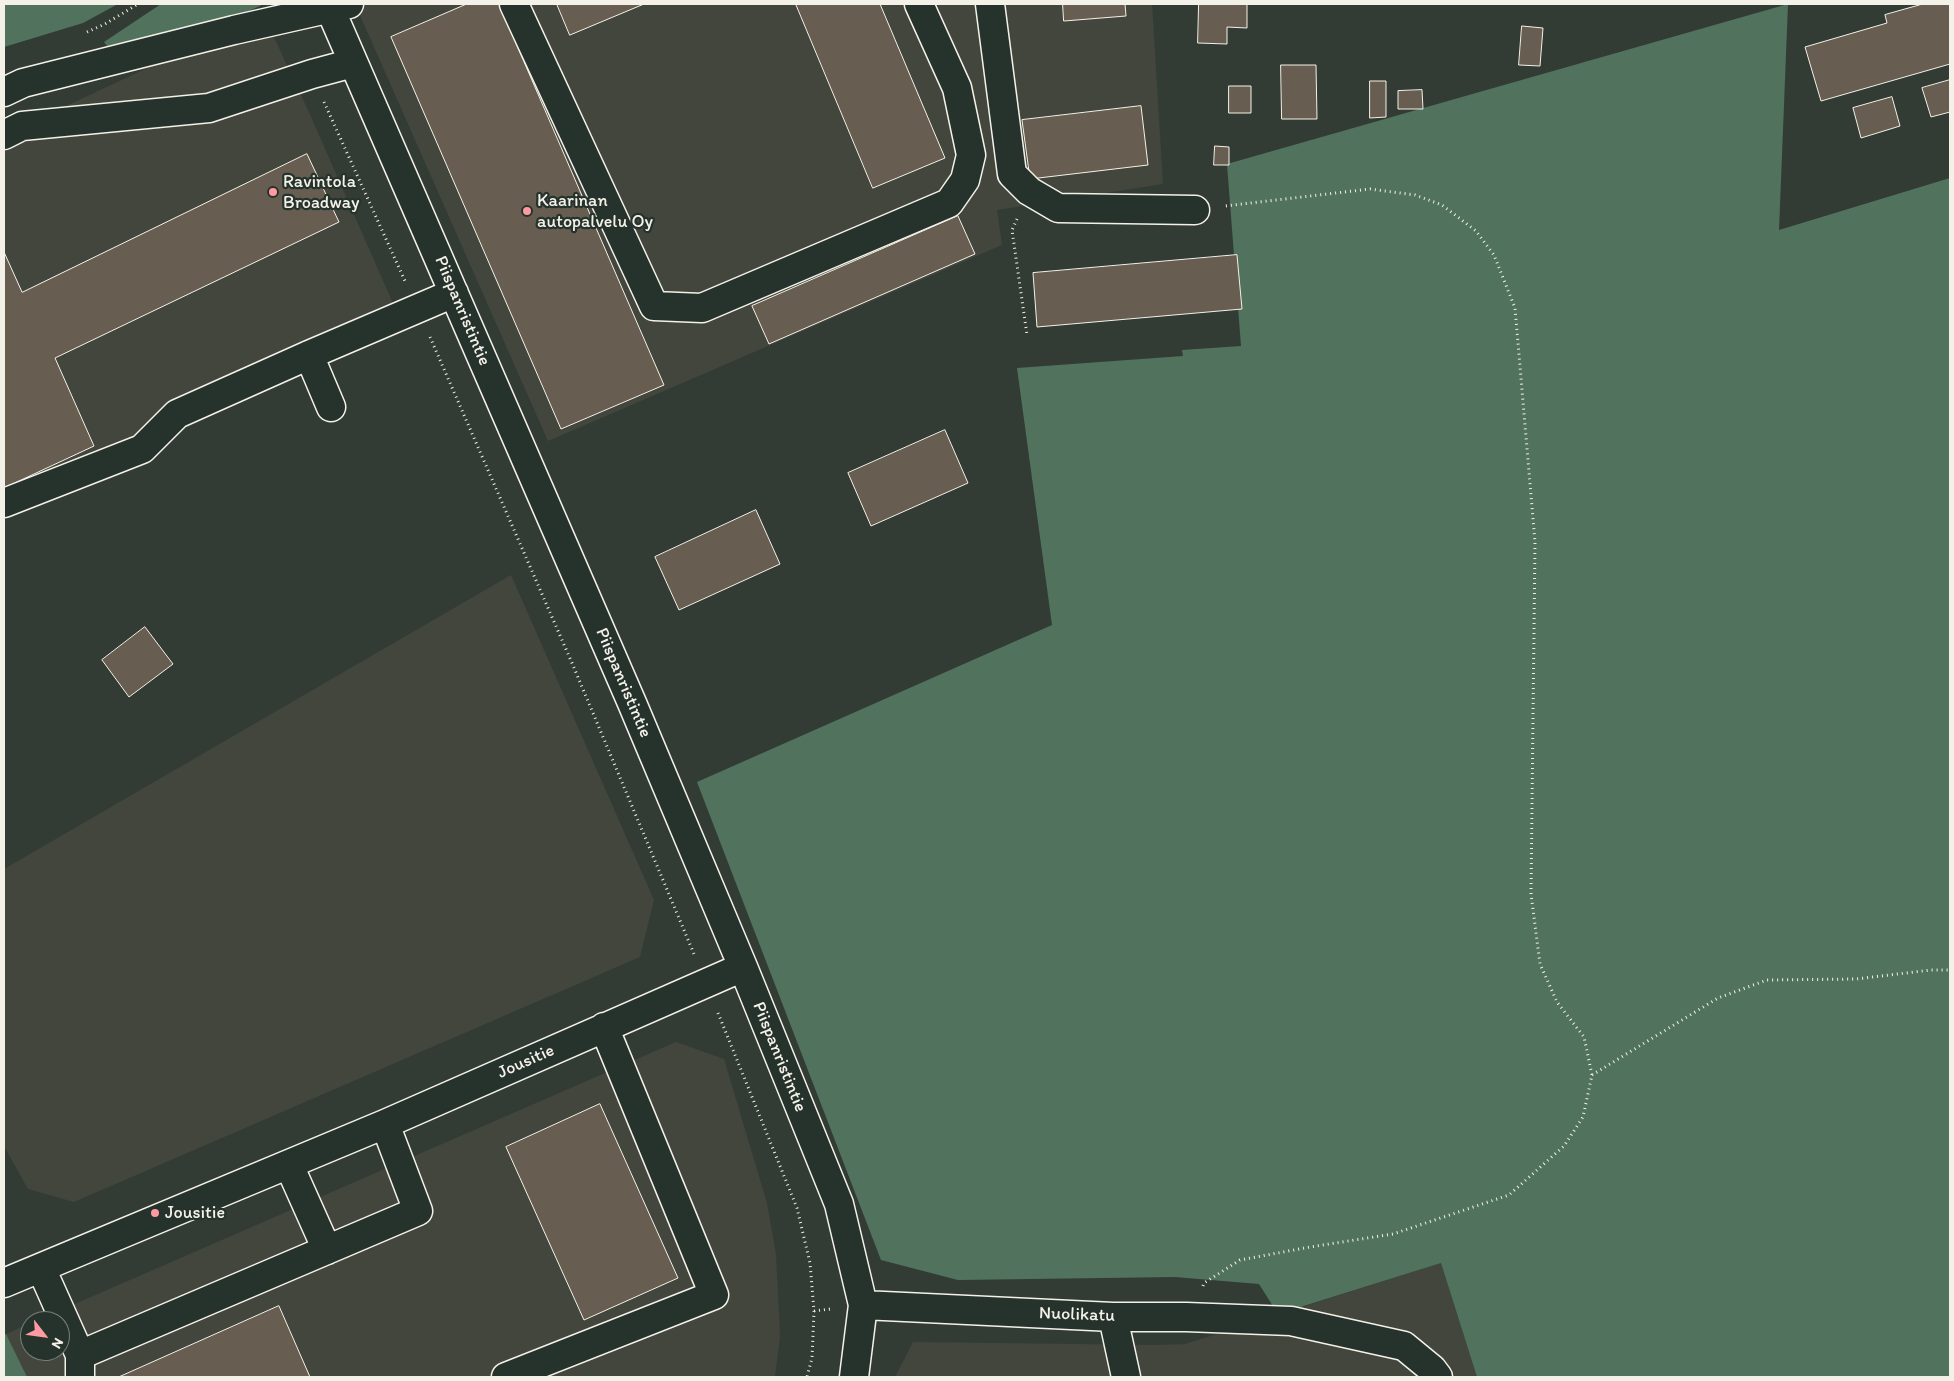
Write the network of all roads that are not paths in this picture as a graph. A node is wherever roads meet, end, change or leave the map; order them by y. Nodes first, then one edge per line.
1 (514, 4) edge
2 (919, 4) edge
3 (990, 4) edge
4 (336, 6) edge
5 (353, 63) junction
6 (4, 92) edge
7 (4, 135) edge
8 (1195, 210) road end
9 (454, 293) junction
10 (309, 355) junction
11 (331, 407) dead end
12 (4, 503) edge
13 (743, 967) junction
14 (604, 1027) junction
15 (385, 1124) junction
16 (289, 1164) junction
17 (327, 1250) junction
18 (41, 1268) junction
19 (7, 1274) edge
20 (863, 1305) junction
21 (1113, 1317) junction
22 (80, 1366) edge
23 (506, 1377) edge
24 (854, 1377) edge
25 (1126, 1377) edge
26 (1438, 1377) edge

1 - 2 street
3 - 8 street
4 - 5 street, Piispanristintie
4 - 6 street
5 - 7 street
5 - 9 street, Piispanristintie
9 - 10 street
9 - 13 street, Piispanristintie
10 - 11 street
10 - 12 street
13 - 14 street, Jousitie
13 - 20 street, Piispanristintie
14 - 15 street, Jousitie
14 - 23 street
15 - 16 street, Jousitie
15 - 17 street
16 - 17 street
16 - 18 street, Jousitie
17 - 22 street
18 - 19 street, Jousitie
18 - 22 street
20 - 21 street, Nuolikatu
20 - 24 street, Piispanristintie
21 - 25 street
21 - 26 street, Nuolikatu

